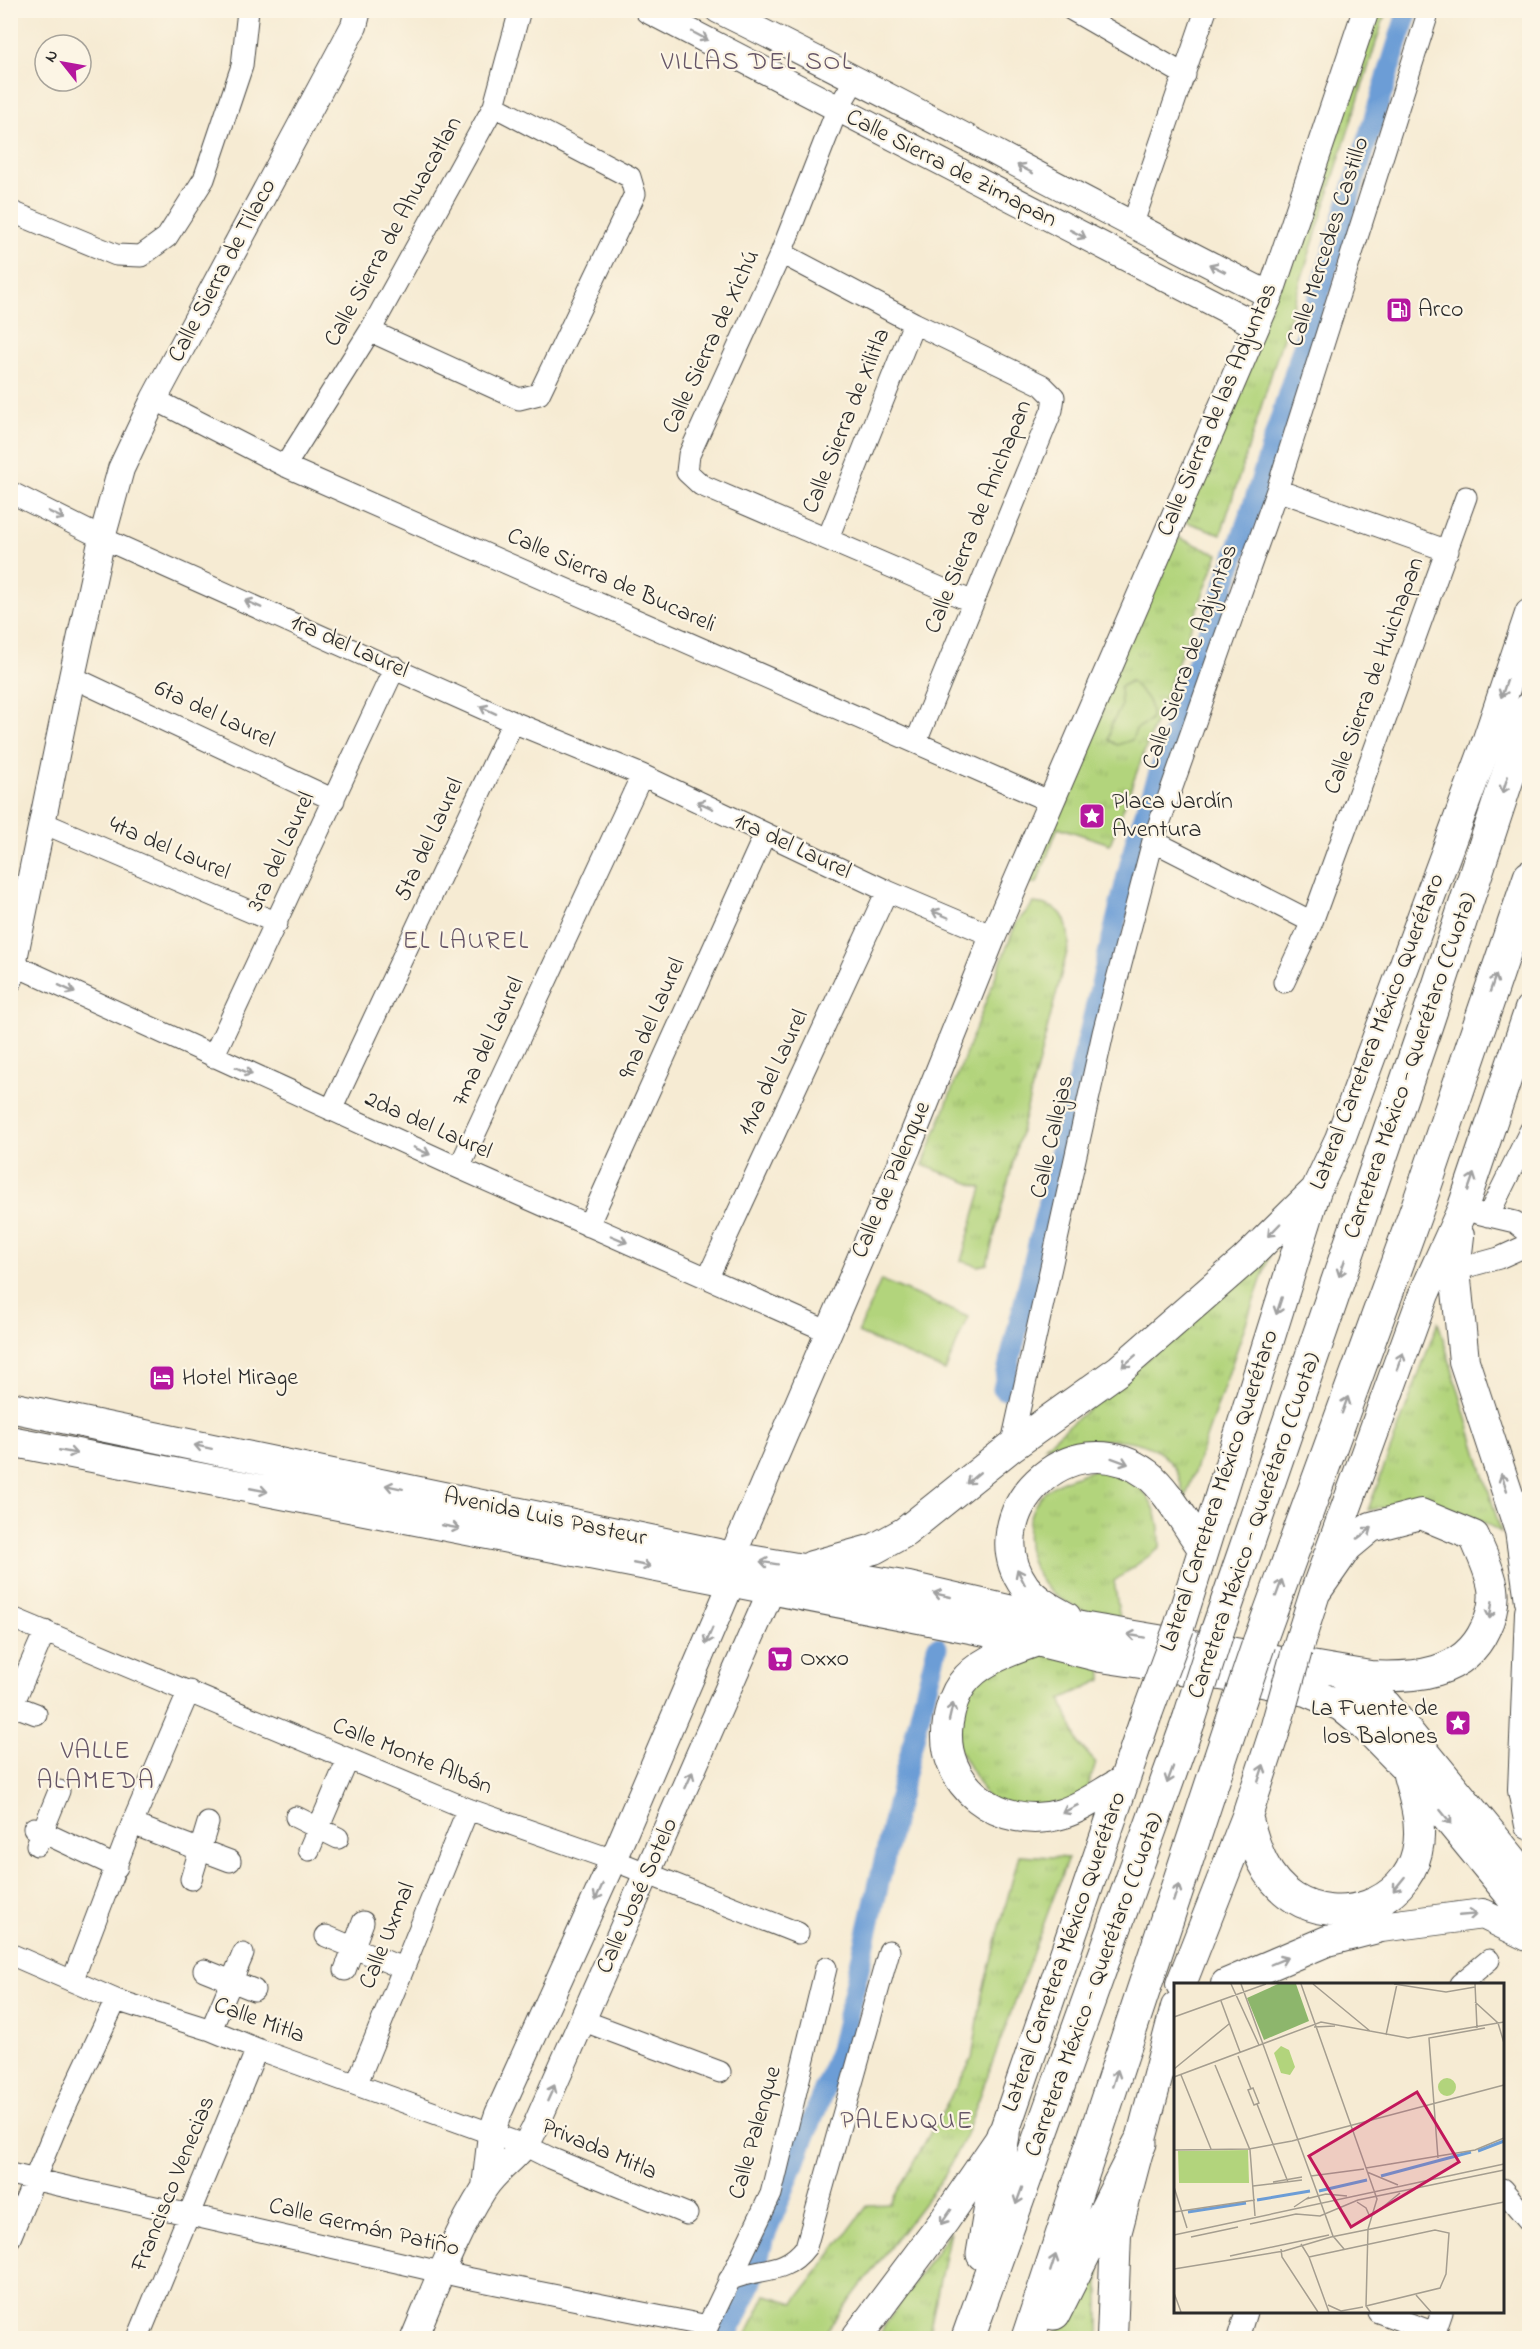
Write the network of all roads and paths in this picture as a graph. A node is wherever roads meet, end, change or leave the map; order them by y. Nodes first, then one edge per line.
1 (248, 10) edge
2 (358, 10) edge
3 (520, 10) edge
4 (648, 10) edge
5 (718, 10) edge
6 (1072, 10) edge
7 (1206, 10) edge
8 (1366, 10) edge
9 (1429, 10) edge
10 (1185, 75) junction
11 (856, 78) junction
12 (494, 106) junction
13 (837, 110) junction
14 (10, 211) edge
15 (1132, 226) junction
16 (781, 253) junction
17 (1269, 294) junction
18 (914, 323) junction
19 (1256, 325) junction
20 (370, 331) junction
21 (154, 399) junction
22 (285, 466) junction
23 (1277, 490) junction
24 (10, 492) edge
25 (1466, 497) dead end
26 (102, 538) junction
27 (828, 538) junction
28 (1448, 551) junction
29 (974, 602) junction
30 (1530, 614) edge
31 (395, 667) junction
32 (72, 677) junction
33 (1530, 709) edge
34 (513, 722) junction
35 (916, 742) junction
36 (642, 775) junction
37 (334, 800) junction
38 (1051, 802) junction
39 (41, 822) junction
40 (765, 834) junction
41 (1153, 841) junction
42 (1530, 877) edge
43 (887, 891) junction
44 (1312, 922) junction
45 (277, 923) junction
46 (993, 936) junction
47 (1530, 948) edge
48 (12, 969) edge
49 (1284, 982) dead end
50 (1530, 1009) edge
51 (213, 1057) junction
52 (331, 1110) junction
53 (1530, 1131) edge
54 (459, 1168) junction
55 (1316, 1190) junction
56 (1417, 1209) junction
57 (1475, 1213) junction
58 (588, 1226) junction
59 (1530, 1234) edge
60 (1530, 1244) edge
61 (1455, 1270) junction
62 (708, 1277) junction
63 (827, 1331) junction
64 (10, 1407) edge
65 (10, 1441) edge
66 (1011, 1447) junction
67 (1202, 1547) junction
68 (805, 1568) junction
69 (732, 1570) junction
70 (771, 1592) junction
71 (1315, 1593) junction
72 (1530, 1601) edge
73 (1530, 1612) edge
74 (10, 1617) edge
75 (1081, 1626) junction
76 (45, 1631) junction
77 (1037, 1641) junction
78 (1338, 1671) junction
79 (189, 1691) junction
80 (12, 1707) edge
81 (36, 1714) dead end
82 (348, 1759) junction
83 (1407, 1769) junction
84 (1122, 1782) junction
85 (59, 1791) dead end
86 (468, 1809) junction
87 (296, 1816) dead end
88 (1247, 1816) junction
89 (207, 1823) dead end
90 (132, 1824) junction
91 (1530, 1825) edge
92 (318, 1828) junction
93 (338, 1838) dead end
94 (309, 1850) dead end
95 (201, 1851) junction
96 (613, 1860) junction
97 (230, 1861) dead end
98 (117, 1868) junction
99 (648, 1874) junction
100 (191, 1879) dead end
101 (1530, 1881) edge
102 (1530, 1919) edge
103 (363, 1922) dead end
104 (798, 1933) dead end
105 (326, 1936) dead end
106 (1530, 1937) edge
107 (353, 1946) junction
108 (889, 1951) dead end
109 (10, 1954) edge
110 (243, 1954) dead end
111 (1489, 1960) dead end
112 (402, 1968) junction
113 (826, 1968) dead end
114 (204, 1970) dead end
115 (345, 1970) dead end
116 (73, 1979) junction
117 (233, 1980) junction
118 (1181, 1983) edge
119 (1228, 1983) edge
120 (1461, 1983) edge
121 (254, 1989) dead end
122 (116, 2000) junction
123 (584, 2020) junction
124 (1174, 2020) edge
125 (211, 2030) junction
126 (1171, 2040) edge
127 (257, 2049) junction
128 (720, 2072) dead end
129 (357, 2083) junction
130 (491, 2134) junction
131 (1003, 2134) junction
132 (1140, 2143) junction
133 (526, 2146) junction
134 (10, 2174) edge
135 (34, 2178) junction
136 (485, 2187) junction
137 (1504, 2190) edge
138 (687, 2214) dead end
139 (189, 2215) junction
140 (1530, 2222) edge
141 (10, 2238) edge
142 (442, 2271) junction
143 (736, 2277) junction
144 (1246, 2313) edge
145 (1380, 2313) edge
146 (1443, 2313) edge
147 (705, 2332) edge
148 (970, 2334) edge
149 (1434, 2336) edge
150 (138, 2338) edge
151 (414, 2338) edge
152 (856, 2338) edge
153 (1028, 2338) edge
154 (1040, 2338) edge
155 (1112, 2338) edge
156 (1238, 2338) edge

1 - 14 street
2 - 21 street, Calle Sierra de Tilaco
3 - 12 street, Calle Sierra de Ahuacatlan
4 -> 13 street, Calle Sierra de Zimapan
5 - 11 street, Calle Sierra de Zimapan
6 - 10 street
7 - 10 street
8 - 17 street, Calle Sierra de las Adjuntas
9 - 23 street, Calle Mercedes Castillo
10 - 15 street
11 - 13 street, Calle Sierra de Xichú
15 -> 11 street, Calle Sierra de Zimapan
12 - 20 street, Calle Sierra de Ahuacatlan
12 - 20 street
13 - 16 street, Calle Sierra de Xichú
13 -> 19 street, Calle Sierra de Zimapan
17 -> 15 street, Calle Sierra de Zimapan
16 - 18 street, Calle Sierra de Anichapan
16 - 27 street, Calle Sierra de Xichú
17 - 19 street, Calle Sierra de las Adjuntas
18 - 27 street, Calle Sierra de Xilitla
18 - 29 street, Calle Sierra de Anichapan
19 - 38 street, Calle Sierra de las Adjuntas
20 - 22 street, Calle Sierra de Ahuacatlan
21 - 22 street, Calle Sierra de Bucareli
21 - 26 street, Calle Sierra de Tilaco
22 - 35 street, Calle Sierra de Bucareli
23 - 28 street, Calle Sierra de Huichapan
23 - 41 street, Calle Sierra de Adjuntas
24 -> 26 street, 1ra del Laurel
25 - 28 street
31 -> 26 street, 1ra del Laurel
26 - 32 street
27 - 29 street, Calle Sierra de Xichú
28 - 44 street, Calle Sierra de Huichapan
29 - 35 street, Calle Sierra de Anichapan
30 -> 55 main road, Lateral Carretera México Querétaro
34 -> 31 street, 1ra del Laurel
31 - 37 street, 3ra del Laurel
32 - 37 street, 6ta del Laurel
32 - 39 street
33 -> 148 highway, Carretera México - Querétaro (Cuota), bridge
34 - 36 street, 1ra del Laurel
34 - 52 street, 5ta del Laurel
35 - 38 street, Calle Sierra de Bucareli
40 -> 36 street, 1ra del Laurel
36 - 54 street, 7ma del Laurel
37 - 45 street, 3ra del Laurel
38 - 46 street, Calle de Palenque
39 - 45 street, 4ta del Laurel
39 - 48 street
40 - 43 street, 1ra del Laurel
40 - 58 street, 9na del Laurel
41 - 44 street
41 - 66 street, Calle Callejas
56 -> 42 highway, Carretera México - Querétaro (Cuota)
46 -> 43 street, 1ra del Laurel
43 - 62 street, 11va del Laurel
44 - 49 street, Calle Sierra de Huichapan
45 - 51 street, 3ra del Laurel
46 - 63 street, Calle de Palenque
47 - 56 highway
48 -> 51 street, 2da del Laurel
57 -> 50 main road
51 -> 52 street, 2da del Laurel
52 -> 54 street, 2da del Laurel
53 - 57 street
54 - 58 street, 2da del Laurel
55 -> 66 main road
55 -> 67 main road, Lateral Carretera México Querétaro
153 -> 56 highway, Carretera México - Querétaro (Cuota), bridge
57 - 59 street
57 - 61 main road
71 -> 57 main road
58 -> 62 street, 2da del Laurel
60 - 61 street
72 -> 61 main road
62 - 63 street, 2da del Laurel
63 - 69 street, Calle de Palenque
69 -> 64 main road, Avenida Luis Pasteur
65 -> 69 main road, Avenida Luis Pasteur
66 -> 68 main road
75 -> 67 main road
67 - 84 main road, Lateral Carretera México Querétaro, bridge
68 -> 69 main road, Avenida Luis Pasteur
75 -> 68 main road, Avenida Luis Pasteur
69 - 70 main road, Avenida Luis Pasteur
69 -> 96 street, Calle José Sotelo
70 - 77 main road, Avenida Luis Pasteur
99 -> 70 street, Calle José Sotelo
71 -> 78 main road, Avenida Luis Pasteur
88 -> 71 main road, bridge
73 - 91 main road
74 - 76 street, Calle Monte Albán
78 -> 75 main road, Avenida Luis Pasteur
76 - 79 street, Calle Monte Albán
76 - 80 street
77 - 83 main road, Avenida Luis Pasteur
84 -> 77 main road
78 - 101 main road
79 - 82 street, Calle Monte Albán
79 - 90 street
80 - 81 street
82 - 86 street, Calle Monte Albán
82 - 92 street
83 -> 88 main road
83 -> 102 main road, Avenida Luis Pasteur
84 - 131 main road, Lateral Carretera México Querétaro
85 - 98 street
86 - 96 street, Calle Monte Albán
86 - 112 street, Calle Uxmal
87 - 92 street
88 - 118 main road
89 - 95 street
90 - 95 street
90 - 98 street
92 - 93 street
92 - 94 street
95 - 97 street
95 - 100 street
96 - 99 street, Calle Monte Albán
96 -> 130 street, Calle José Sotelo
98 - 116 street
99 - 104 street, Calle Monte Albán
99 - 123 street, Calle José Sotelo
103 - 107 street
105 - 107 street
119 -> 106 main road
107 - 112 street
107 - 115 street
108 - 143 street
109 - 116 street, Calle Mitla
110 - 117 street
111 - 120 street
112 - 129 street, Calle Uxmal
113 - 143 street, Calle Palenque
114 - 117 street
116 - 122 street, Calle Mitla
117 - 121 street
117 - 125 street
122 - 125 street, Calle Mitla
122 - 135 street
123 - 128 street
133 -> 123 street, Calle José Sotelo
124 - 126 main road
125 - 127 street, Calle Mitla
126 - 132 main road
127 - 129 street, Calle Mitla
127 - 139 street, Francisco Venecias
129 - 130 street, Calle Mitla
130 - 133 street, Privada Mitla
130 - 136 street, Calle José Sotelo
131 - 148 highway
131 -> 152 main road, Lateral Carretera México Querétaro
132 - 154 highway
132 - 155 main road
133 - 136 street, Calle José Sotelo
133 - 138 street, Privada Mitla
134 - 135 street, Calle Germán Patiño
135 - 139 street, Calle Germán Patiño
135 - 141 street
136 - 142 street, Calle José Sotelo
137 - 140 street
139 - 142 street, Calle Germán Patiño
139 - 150 street, Francisco Venecias
142 - 147 street, Calle Germán Patiño
142 - 151 street, Calle José Sotelo
143 - 147 street, Calle Palenque
144 - 156 street
145 - 149 street
146 - 149 street

